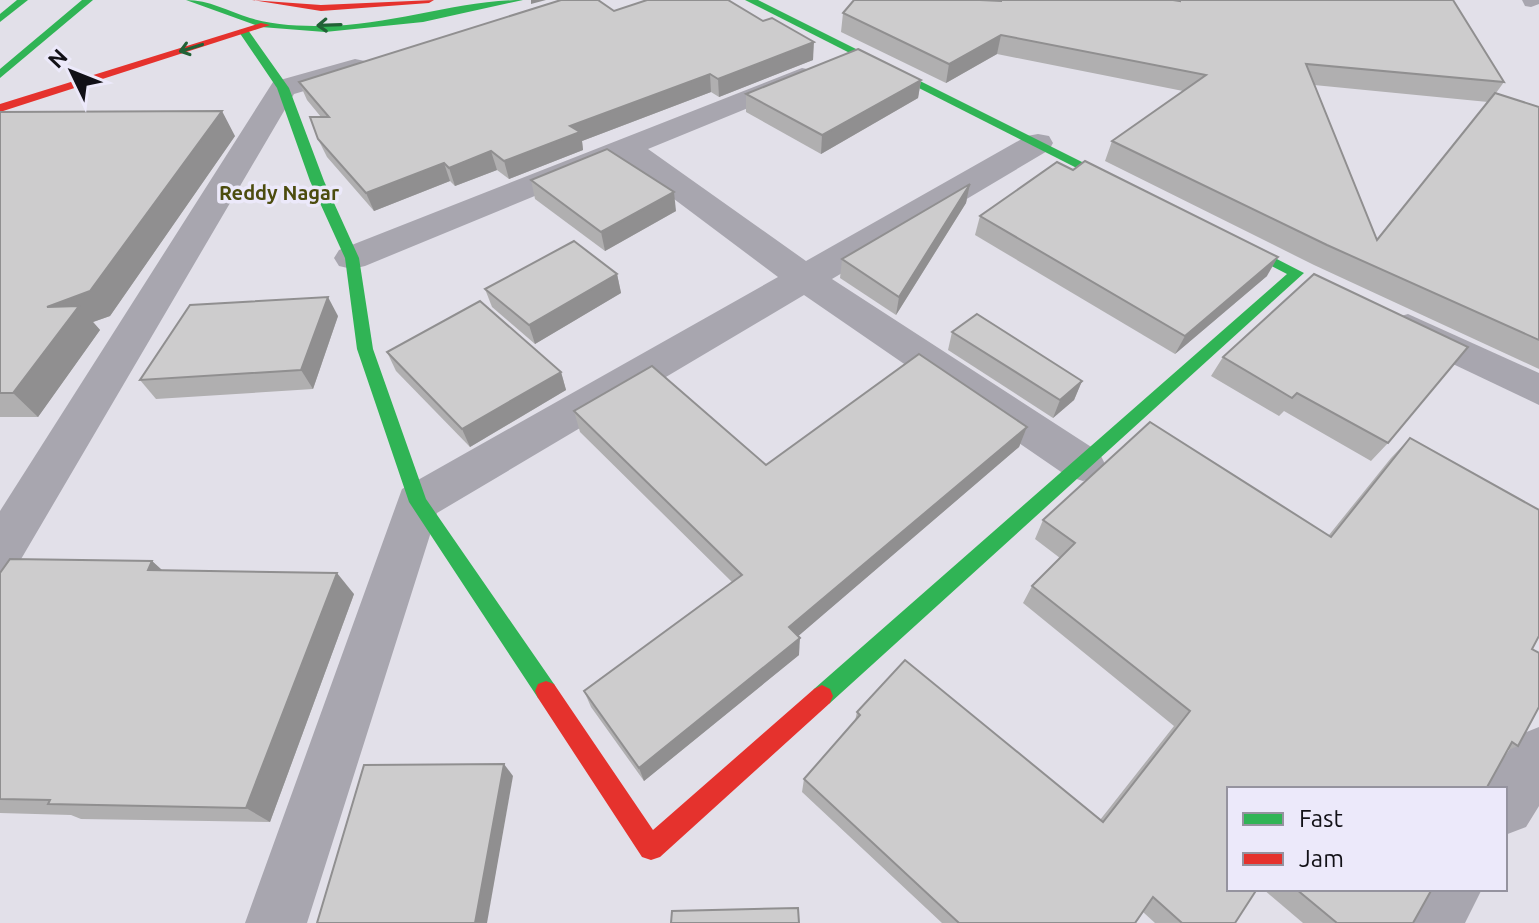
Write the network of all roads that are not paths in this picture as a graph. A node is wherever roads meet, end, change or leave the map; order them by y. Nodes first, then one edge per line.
1 (23, 0) edge
2 (88, 0) edge
3 (191, 0) edge
4 (257, 0) edge
5 (429, 0) edge
6 (750, 0) edge
7 (528, 7) edge
8 (0, 19) edge
9 (265, 25) junction
10 (244, 32) junction
11 (449, 40) edge
12 (858, 53) junction
13 (374, 62) edge
14 (0, 75) edge
15 (283, 88) junction
16 (0, 108) edge
17 (1038, 143) junction
18 (625, 147) junction
19 (1147, 198) edge
20 (1202, 225) edge
21 (352, 258) junction
22 (806, 279) junction
23 (1382, 315) edge
24 (1539, 390) edge
25 (1083, 464) junction
26 (418, 502) junction
27 (0, 552) edge
28 (1539, 755) edge
29 (1507, 803) edge
30 (1450, 891) edge
31 (276, 923) edge
32 (1430, 923) edge

1 - 8 main road
2 - 14 main road
3 - 9 main road
4 - 5 main road
6 - 12 main road
7 -> 9 main road
7 - 11 street
9 - 10 main road
10 - 15 main road
10 -> 16 main road
12 - 17 main road
12 - 18 street
13 - 15 street
15 - 21 main road
15 - 27 street
17 - 19 main road
17 - 22 street
18 - 21 street
18 - 22 street
20 - 25 main road
21 - 26 main road
22 - 25 street
22 - 26 street
23 - 24 street
25 - 26 main road
26 - 31 street
28 - 29 street
30 - 32 street

